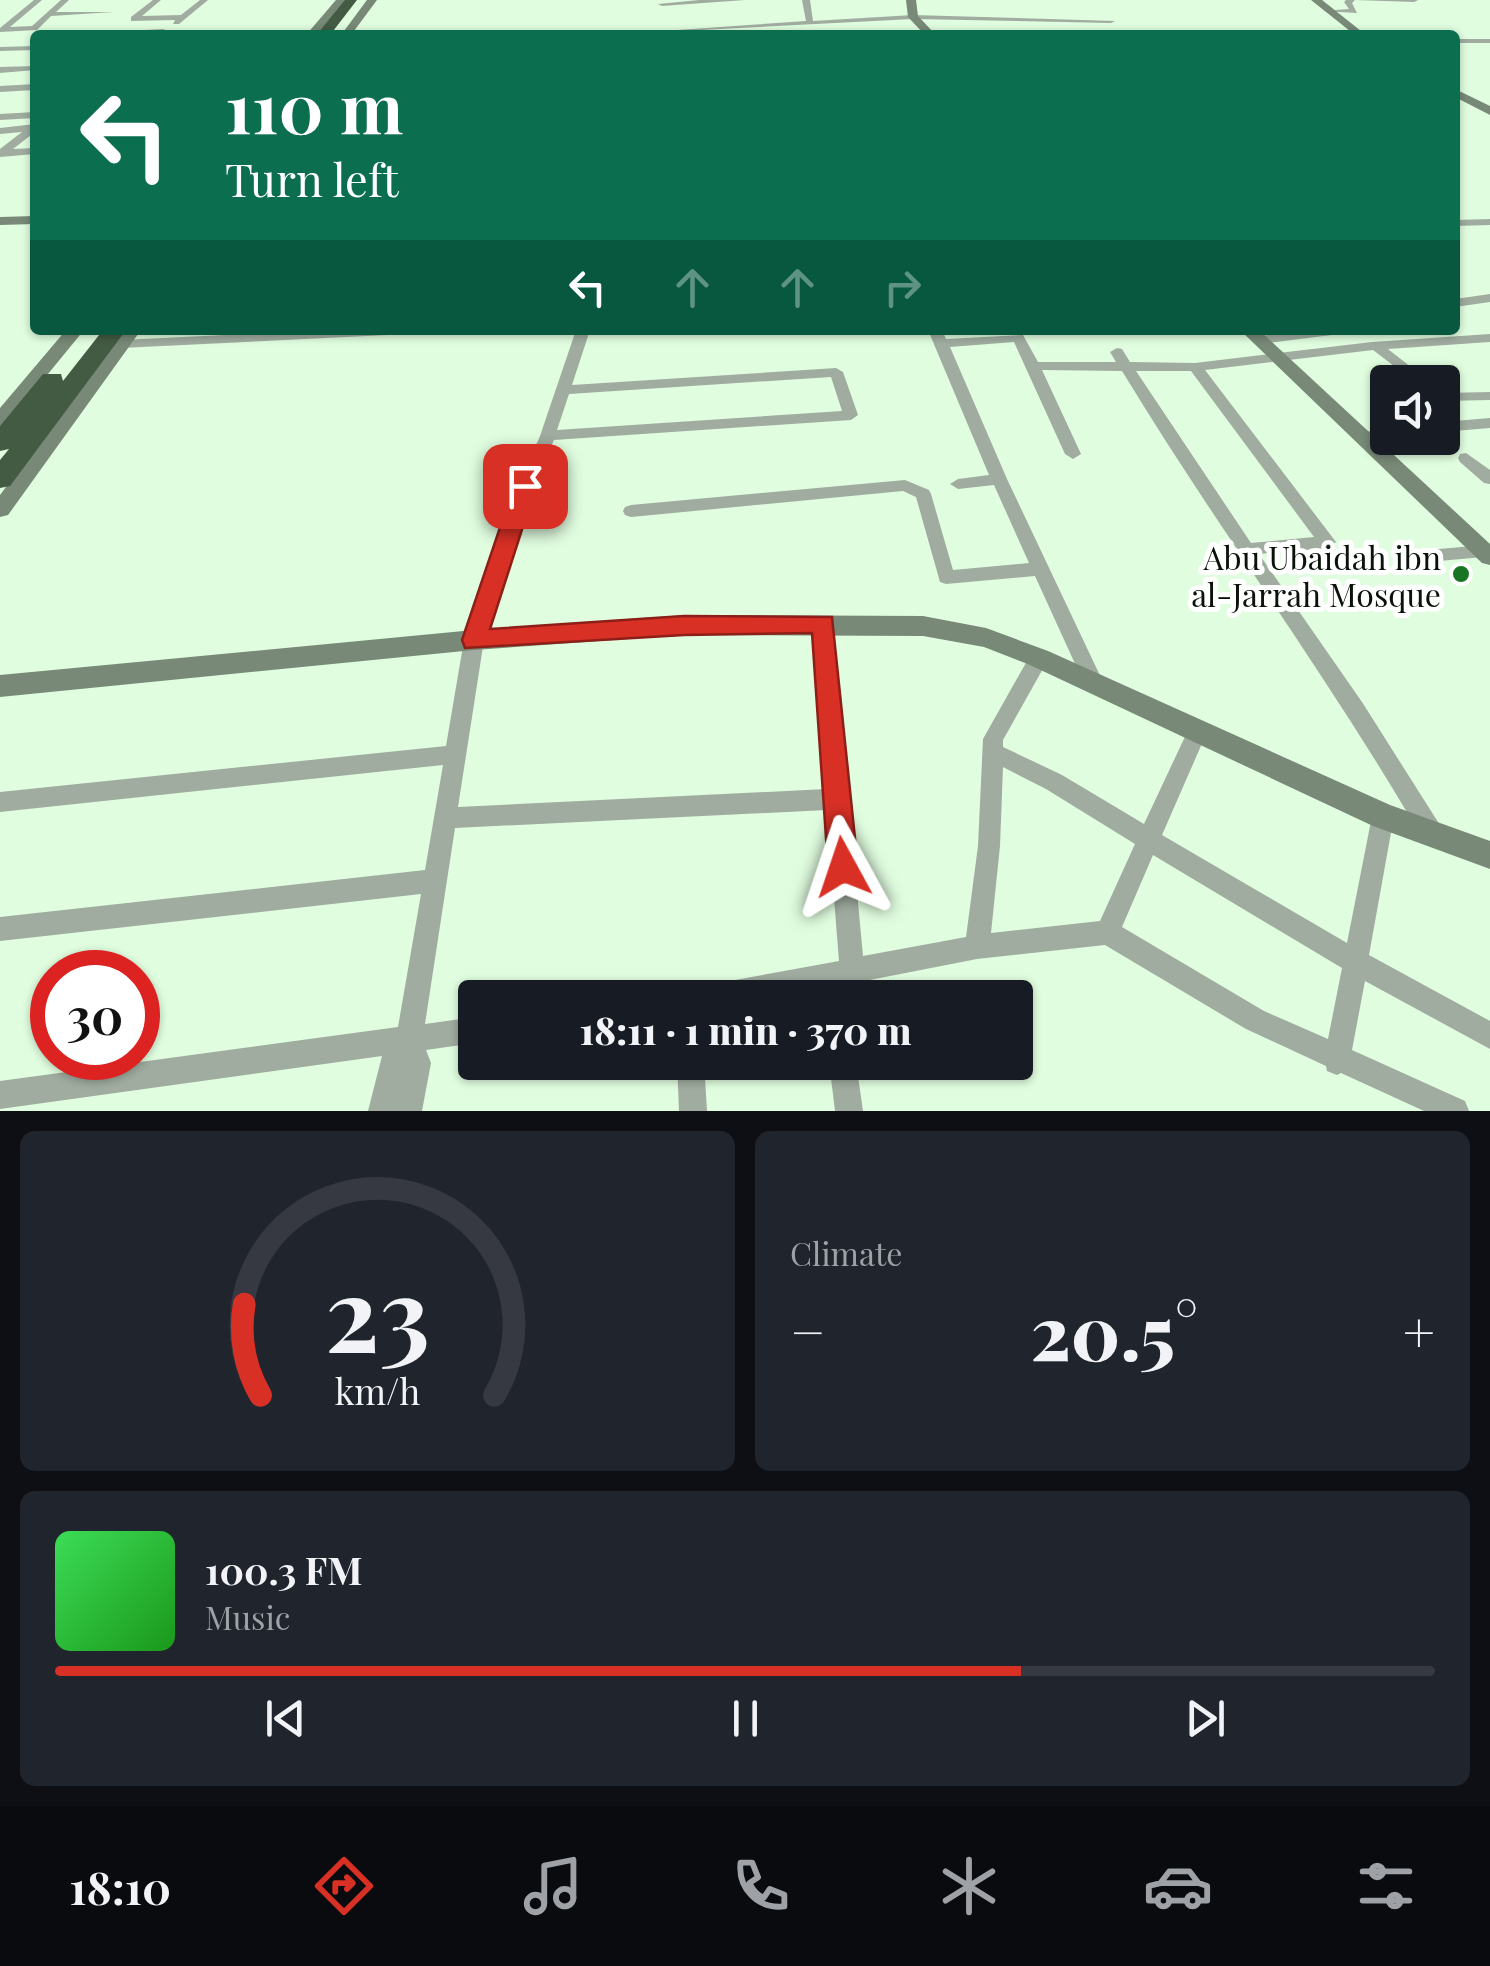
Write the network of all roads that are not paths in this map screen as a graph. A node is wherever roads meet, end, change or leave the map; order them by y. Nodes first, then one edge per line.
1 (38, 0) edge
2 (66, 0) edge
3 (125, 0) edge
4 (157, 0) edge
5 (204, 0) edge
6 (342, 0) edge
7 (742, 0) edge
8 (806, 0) edge
9 (1316, 0) edge
10 (1351, 0) edge
11 (1359, 0) edge
12 (1414, 0) edge
13 (662, 2) edge
14 (911, 2) edge
15 (873, 3) edge
16 (361, 4) edge
17 (26, 11) junction
18 (1326, 11) junction
19 (110, 12) junction
20 (51, 13) junction
21 (182, 17) junction
22 (913, 17) junction
23 (16, 19) junction
24 (857, 20) junction
25 (1110, 21) dead end
26 (810, 23) junction
27 (90, 30) edge
28 (166, 30) edge
29 (315, 30) edge
30 (329, 30) edge
31 (341, 30) edge
32 (348, 30) edge
33 (662, 30) edge
34 (775, 30) edge
35 (852, 30) edge
36 (926, 30) edge
37 (1354, 30) edge
38 (2, 33) edge
39 (30, 37) edge
40 (1460, 41) edge
41 (1490, 41) edge
42 (30, 48) edge
43 (0, 49) edge
44 (30, 68) edge
45 (14, 69) junction
46 (0, 70) edge
47 (0, 80) edge
48 (30, 87) edge
49 (0, 89) edge
50 (1460, 95) edge
51 (1490, 111) edge
52 (30, 115) edge
53 (0, 117) edge
54 (30, 128) edge
55 (30, 130) edge
56 (0, 131) edge
57 (30, 151) edge
58 (2, 153) edge
59 (30, 218) edge
60 (0, 219) edge
61 (1460, 222) edge
62 (1490, 222) edge
63 (1490, 298) edge
64 (1460, 303) edge
65 (71, 335) edge
66 (87, 335) edge
67 (123, 335) edge
68 (580, 335) edge
69 (1254, 335) edge
70 (939, 336) edge
71 (1490, 338) edge
72 (1378, 348) junction
73 (1278, 357) junction
74 (1121, 360) junction
75 (1400, 365) edge
76 (1034, 366) junction
77 (1195, 367) junction
78 (563, 390) junction
79 (1490, 396) edge
80 (1460, 397) edge
81 (0, 420) edge
82 (1490, 423) edge
83 (1460, 426) edge
84 (1370, 435) edge
85 (548, 436) junction
86 (1362, 437) junction
87 (0, 444) edge
88 (1073, 454) dead end
89 (1466, 458) dead end
90 (0, 479) edge
91 (999, 479) junction
92 (1490, 480) edge
93 (958, 484) dead end
94 (0, 510) edge
95 (631, 512) dead end
96 (1249, 550) junction
97 (1487, 554) edge
98 (1405, 558) dead end
99 (1042, 570) junction
100 (823, 624) junction
101 (474, 640) junction
102 (1039, 658) junction
103 (1094, 684) junction
104 (0, 686) edge
105 (1197, 732) junction
106 (993, 752) junction
107 (452, 755) junction
108 (838, 799) junction
109 (0, 802) edge
110 (1384, 816) junction
111 (443, 818) junction
112 (1430, 830) junction
113 (1149, 844) junction
114 (1485, 850) edge
115 (433, 882) junction
116 (0, 929) edge
117 (1107, 932) junction
118 (977, 947) junction
119 (1357, 962) junction
120 (837, 980) edge
121 (841, 980) edge
122 (458, 1032) edge
123 (1490, 1036) edge
124 (408, 1039) junction
125 (1337, 1061) junction
126 (691, 1080) edge
127 (845, 1080) edge
128 (0, 1094) edge
129 (382, 1111) edge
130 (408, 1111) edge
131 (693, 1111) edge
132 (849, 1111) edge
133 (1455, 1111) edge

1 - 17 street
2 - 20 street
3 - 19 street
4 - 21 street
5 - 21 street
6 - 29 street
7 - 13 street
8 - 26 street
9 - 18 street
10 - 18 street
11 - 12 street
13 - 33 street
14 - 15 street
14 - 22 street
15 - 24 street
16 - 30 highway
16 - 31 highway
16 - 32 street
17 - 20 street
17 - 23 street
18 - 37 street
19 - 20 street
19 - 27 street
20 - 23 street
20 - 38 street
21 - 28 street
22 - 24 street
22 - 25 street
22 - 36 street
23 - 38 street
24 - 26 street
24 - 35 street
26 - 34 street
38 - 39 street
40 - 41 street
42 - 43 street
44 - 45 street
45 - 46 street
45 - 47 street
48 - 49 street
50 - 51 street
52 - 53 street
54 - 56 street
55 - 58 street
57 - 58 street
59 - 60 street
61 - 62 street
63 - 64 street
65 - 81 street
66 - 87 highway
67 - 90 highway
67 - 94 street
68 - 78 street
69 - 73 street
70 - 76 street
70 - 91 street
71 - 72 street
72 - 73 street
72 - 75 street
73 - 77 street
73 - 86 street
74 - 76 street
74 - 77 street
74 - 96 street
76 - 88 street
77 - 96 street
78 - 85 street
78 - 85 street
79 - 80 street
82 - 83 street
84 - 86 street
85 - 101 street
86 - 97 street
89 - 92 street
91 - 93 street
91 - 99 street
95 - 99 street
96 - 112 street
97 - 98 street
99 - 103 street
100 - 101 street
100 - 102 street
100 - 108 street
101 - 104 street
101 - 107 street
102 - 103 street
102 - 106 street
103 - 105 street
105 - 110 street
105 - 113 street
106 - 113 street
106 - 118 street
107 - 109 street
107 - 111 street
108 - 111 street
108 - 120 street
110 - 112 street
110 - 119 street
111 - 115 street
112 - 114 street
113 - 117 street
113 - 119 street
115 - 116 street
115 - 124 street
117 - 118 street
117 - 125 street
118 - 121 street
119 - 123 street
119 - 125 street
122 - 124 street
124 - 128 street
124 - 129 street
124 - 130 street
125 - 133 street
126 - 131 street
127 - 132 street

